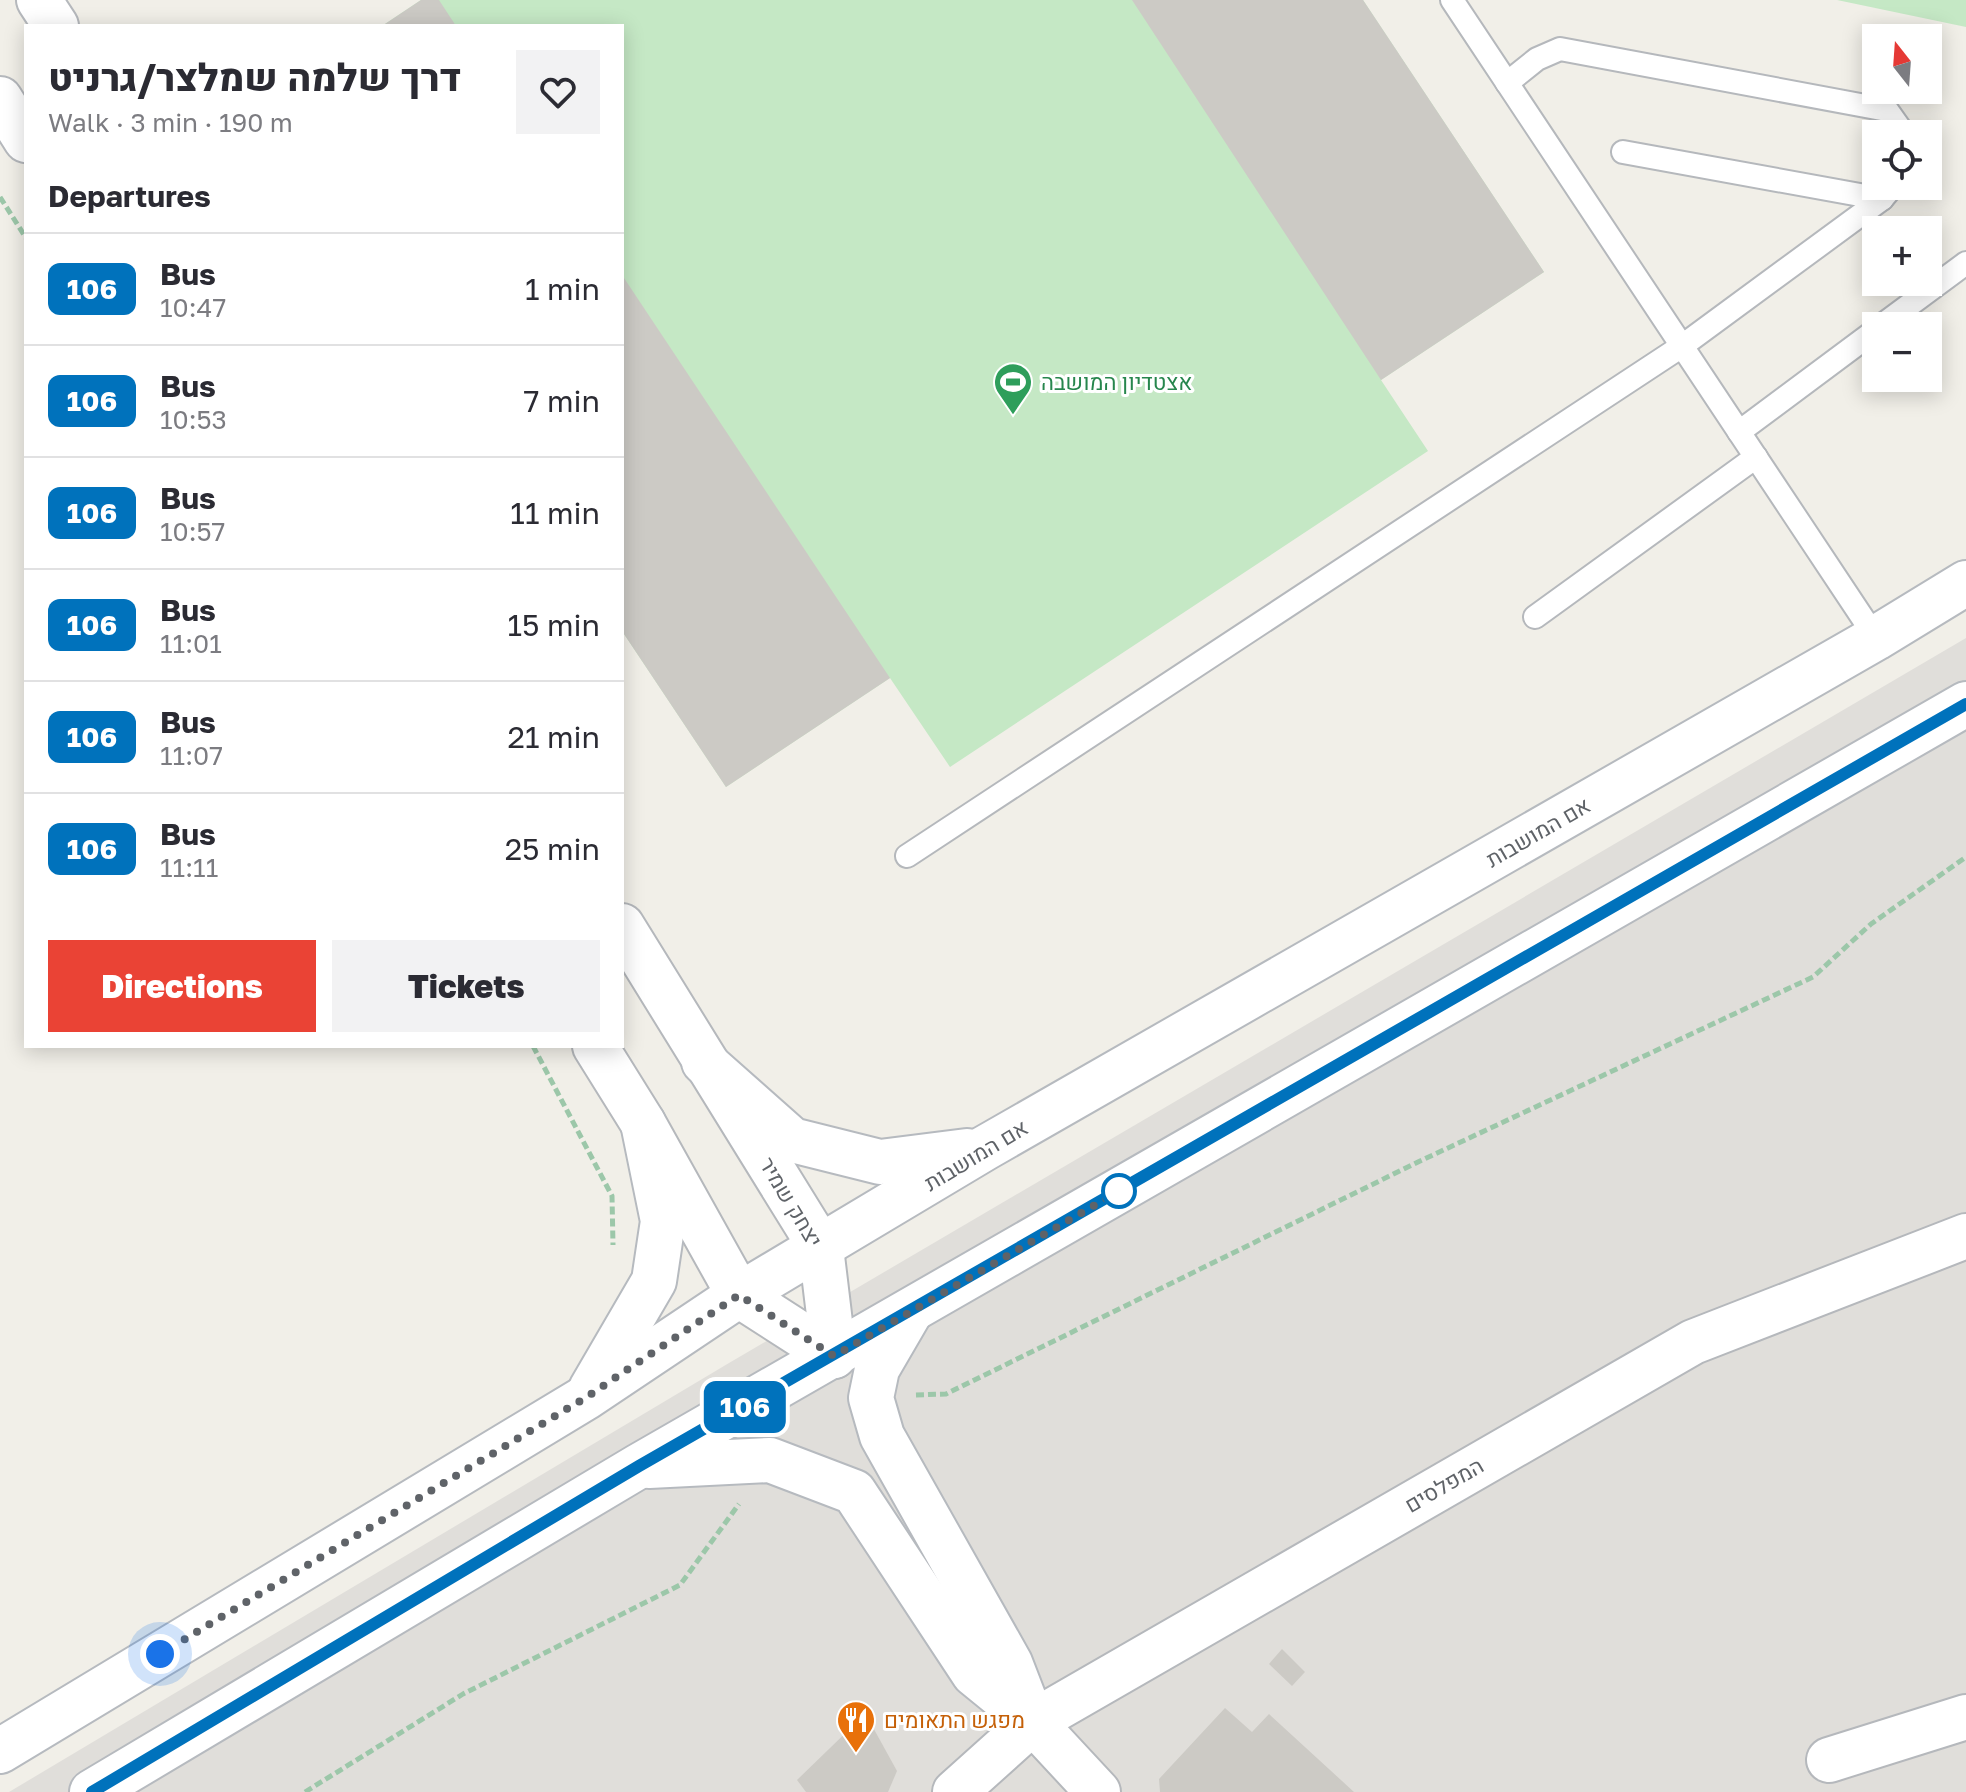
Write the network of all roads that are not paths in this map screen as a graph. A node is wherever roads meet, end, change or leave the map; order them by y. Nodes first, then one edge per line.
1 (39, 0) edge
2 (1452, 0) edge
3 (55, 24) edge
4 (1507, 83) junction
5 (0, 99) edge
6 (1894, 120) edge
7 (24, 137) edge
8 (1623, 152) dead end
9 (1862, 189) edge
10 (1878, 200) edge
11 (1966, 263) edge
12 (1900, 312) edge
13 (1862, 340) edge
14 (1682, 346) junction
15 (1739, 432) junction
16 (1756, 457) junction
17 (1966, 583) edge
18 (1535, 617) dead end
19 (1876, 638) junction
20 (1966, 704) edge
21 (907, 856) dead end
22 (624, 929) edge
23 (596, 1048) edge
24 (704, 1062) junction
25 (643, 1123) junction
26 (985, 1148) junction
27 (1966, 1236) edge
28 (821, 1248) junction
29 (739, 1295) junction
30 (911, 1311) junction
31 (834, 1356) junction
32 (585, 1398) junction
33 (639, 1466) junction
34 (1966, 1717) edge
35 (1033, 1722) junction
36 (0, 1751) edge
37 (1829, 1760) dead end
38 (92, 1792) edge
39 (955, 1792) edge
40 (1098, 1792) edge

1 - 3 main road
2 - 4 lane
4 - 6 lane
4 - 14 lane
5 - 7 main road
8 - 9 lane
10 - 14 lane
11 - 12 lane
13 - 15 lane
14 - 15 lane
14 - 21 lane
15 - 16 lane
16 - 18 lane
16 - 19 lane
17 - 19 main road, אם המושבות
19 - 26 main road, אם המושבות
20 - 30 main road
22 - 24 main road, יצחק שמיר
23 - 25 main road
24 - 26 main road
24 - 28 main road, יצחק שמיר
25 - 29 main road
25 - 32 main road
26 - 28 main road, אם המושבות
27 - 35 main road, המפלסים
28 - 29 main road, אם המושבות
28 - 31 main road, יצחק שמיר
29 - 31 main road
29 - 32 main road, אם המושבות
30 - 31 main road
30 - 35 main road
31 - 33 main road
32 - 36 main road, אם המושבות
33 - 35 main road
33 - 38 main road
34 - 37 main road
35 - 39 main road, המפלסים
35 - 40 main road

